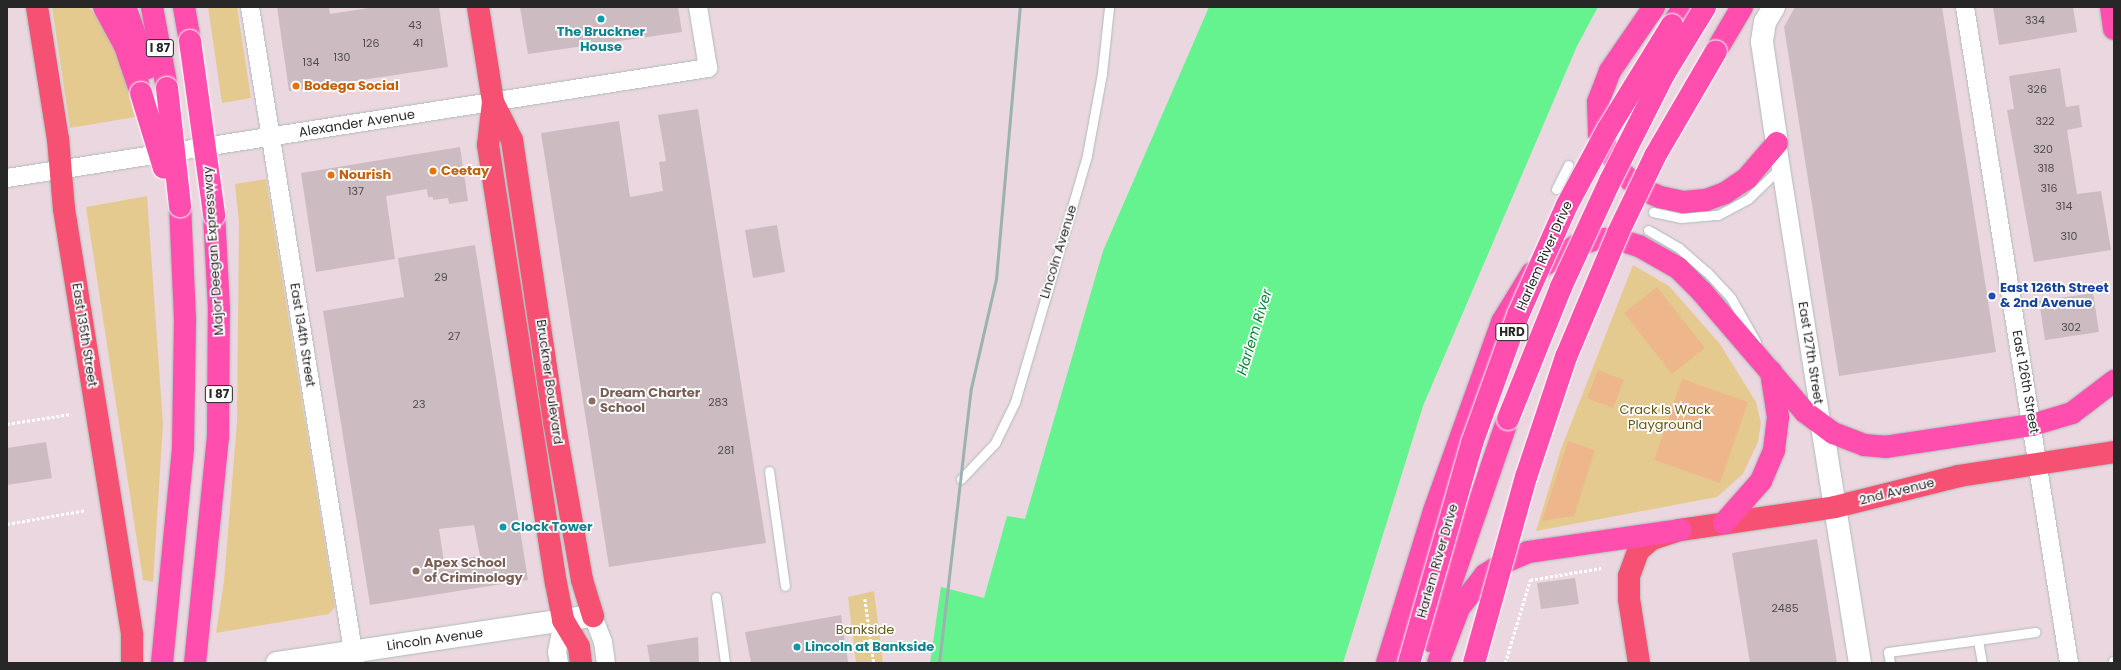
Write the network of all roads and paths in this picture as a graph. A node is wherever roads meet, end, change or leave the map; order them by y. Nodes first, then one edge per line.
1 (37, 7) edge
2 (104, 7) edge
3 (126, 7) edge
4 (152, 7) edge
5 (184, 7) edge
6 (192, 7) edge
7 (250, 7) edge
8 (478, 7) edge
9 (698, 7) edge
10 (1109, 7) edge
11 (1654, 7) edge
12 (1705, 7) edge
13 (1742, 7) edge
14 (1774, 7) edge
15 (1965, 7) edge
16 (2111, 7) edge
17 (1678, 16) edge
18 (2114, 29) edge
19 (190, 41) junction
20 (153, 91) junction
21 (493, 102) junction
22 (271, 137) junction
23 (1777, 143) junction
24 (1568, 165) dead end
25 (1781, 166) junction
26 (60, 170) junction
27 (7, 178) edge
28 (1556, 189) dead end
29 (176, 206) junction
30 (1653, 212) dead end
31 (1648, 230) dead end
32 (1771, 372) junction
33 (2114, 381) edge
34 (71, 414) dead end
35 (7, 424) edge
36 (2032, 425) junction
37 (1822, 426) junction
38 (2114, 452) edge
39 (2038, 464) junction
40 (769, 471) dead end
41 (961, 479) dead end
42 (1835, 507) junction
43 (86, 510) dead end
44 (1724, 523) junction
45 (7, 524) edge
46 (1680, 530) junction
47 (1601, 568) dead end
48 (785, 586) dead end
49 (716, 597) dead end
50 (865, 599) dead end
51 (593, 616) junction
52 (563, 620) junction
53 (2034, 632) dead end
54 (1978, 640) junction
55 (354, 658) edge
56 (132, 663) edge
57 (162, 663) edge
58 (195, 663) edge
59 (277, 663) edge
60 (559, 663) edge
61 (582, 663) edge
62 (606, 663) edge
63 (725, 663) edge
64 (874, 663) edge
65 (1387, 663) edge
66 (1409, 663) edge
67 (1425, 663) edge
68 (1438, 663) edge
69 (1474, 663) edge
70 (1505, 663) edge
71 (1639, 663) edge
72 (1860, 663) edge
73 (1890, 663) edge
74 (1982, 663) edge
75 (2069, 663) edge

1 - 26 main road, East 135th Street
2 - 20 highway
3 - 20 highway
4 - 20 highway, I 87
5 - 19 highway, Major Deegan Expressway / I 87
6 - 19 highway
7 - 22 street, East 134th Street
8 - 21 main road, Bruckner Boulevard
9 - 21 street, Alexander Avenue
10 - 41 lane, Lincoln Avenue
11 - 23 highway
12 - 67 highway, bridge
13 - 69 highway, bridge
14 - 23 main road, East 127th Street
15 - 36 street, East 126th Street
16 - 18 highway
17 - 66 highway, Harlem River Drive / HRD, bridge
19 - 58 highway, Major Deegan Expressway / I 87, bridge
20 - 29 highway, I 87, bridge
20 - 29 highway, bridge
21 - 22 street, Alexander Avenue
21 - 51 main road, Bruckner Boulevard
21 - 52 main road, Bruckner Boulevard
22 - 26 street, Alexander Avenue
22 - 55 street, East 134th Street
23 - 25 street, East 127th Street
24 - 28 lane
25 - 30 lane
25 - 37 street, East 127th Street
26 - 27 street, Alexander Avenue
26 - 56 main road, East 135th Street
29 - 57 highway, I 87
31 - 32 lane
32 - 37 highway
32 - 44 highway
32 - 65 highway
33 - 36 highway
34 - 35 path
36 - 37 highway
36 - 39 street, East 126th Street
37 - 42 main road, East 127th Street
38 - 39 main road, 2nd Avenue
39 - 42 main road, 2nd Avenue
39 - 75 street, East 126th Street
40 - 48 lane
42 - 44 main road, 2nd Avenue
42 - 72 main road, East 127th Street
43 - 45 path
44 - 46 main road, 2nd Avenue
46 - 68 highway
46 - 71 main road, 2nd Avenue
47 - 70 path
49 - 63 lane
50 - 64 path
51 - 52 main road, Lincoln Avenue
51 - 62 street, Bruckner Boulevard
52 - 55 main road, Lincoln Avenue
52 - 60 street, Bruckner Boulevard
52 - 61 main road
53 - 54 lane
54 - 73 lane
54 - 74 lane
55 - 59 main road, Lincoln Avenue

